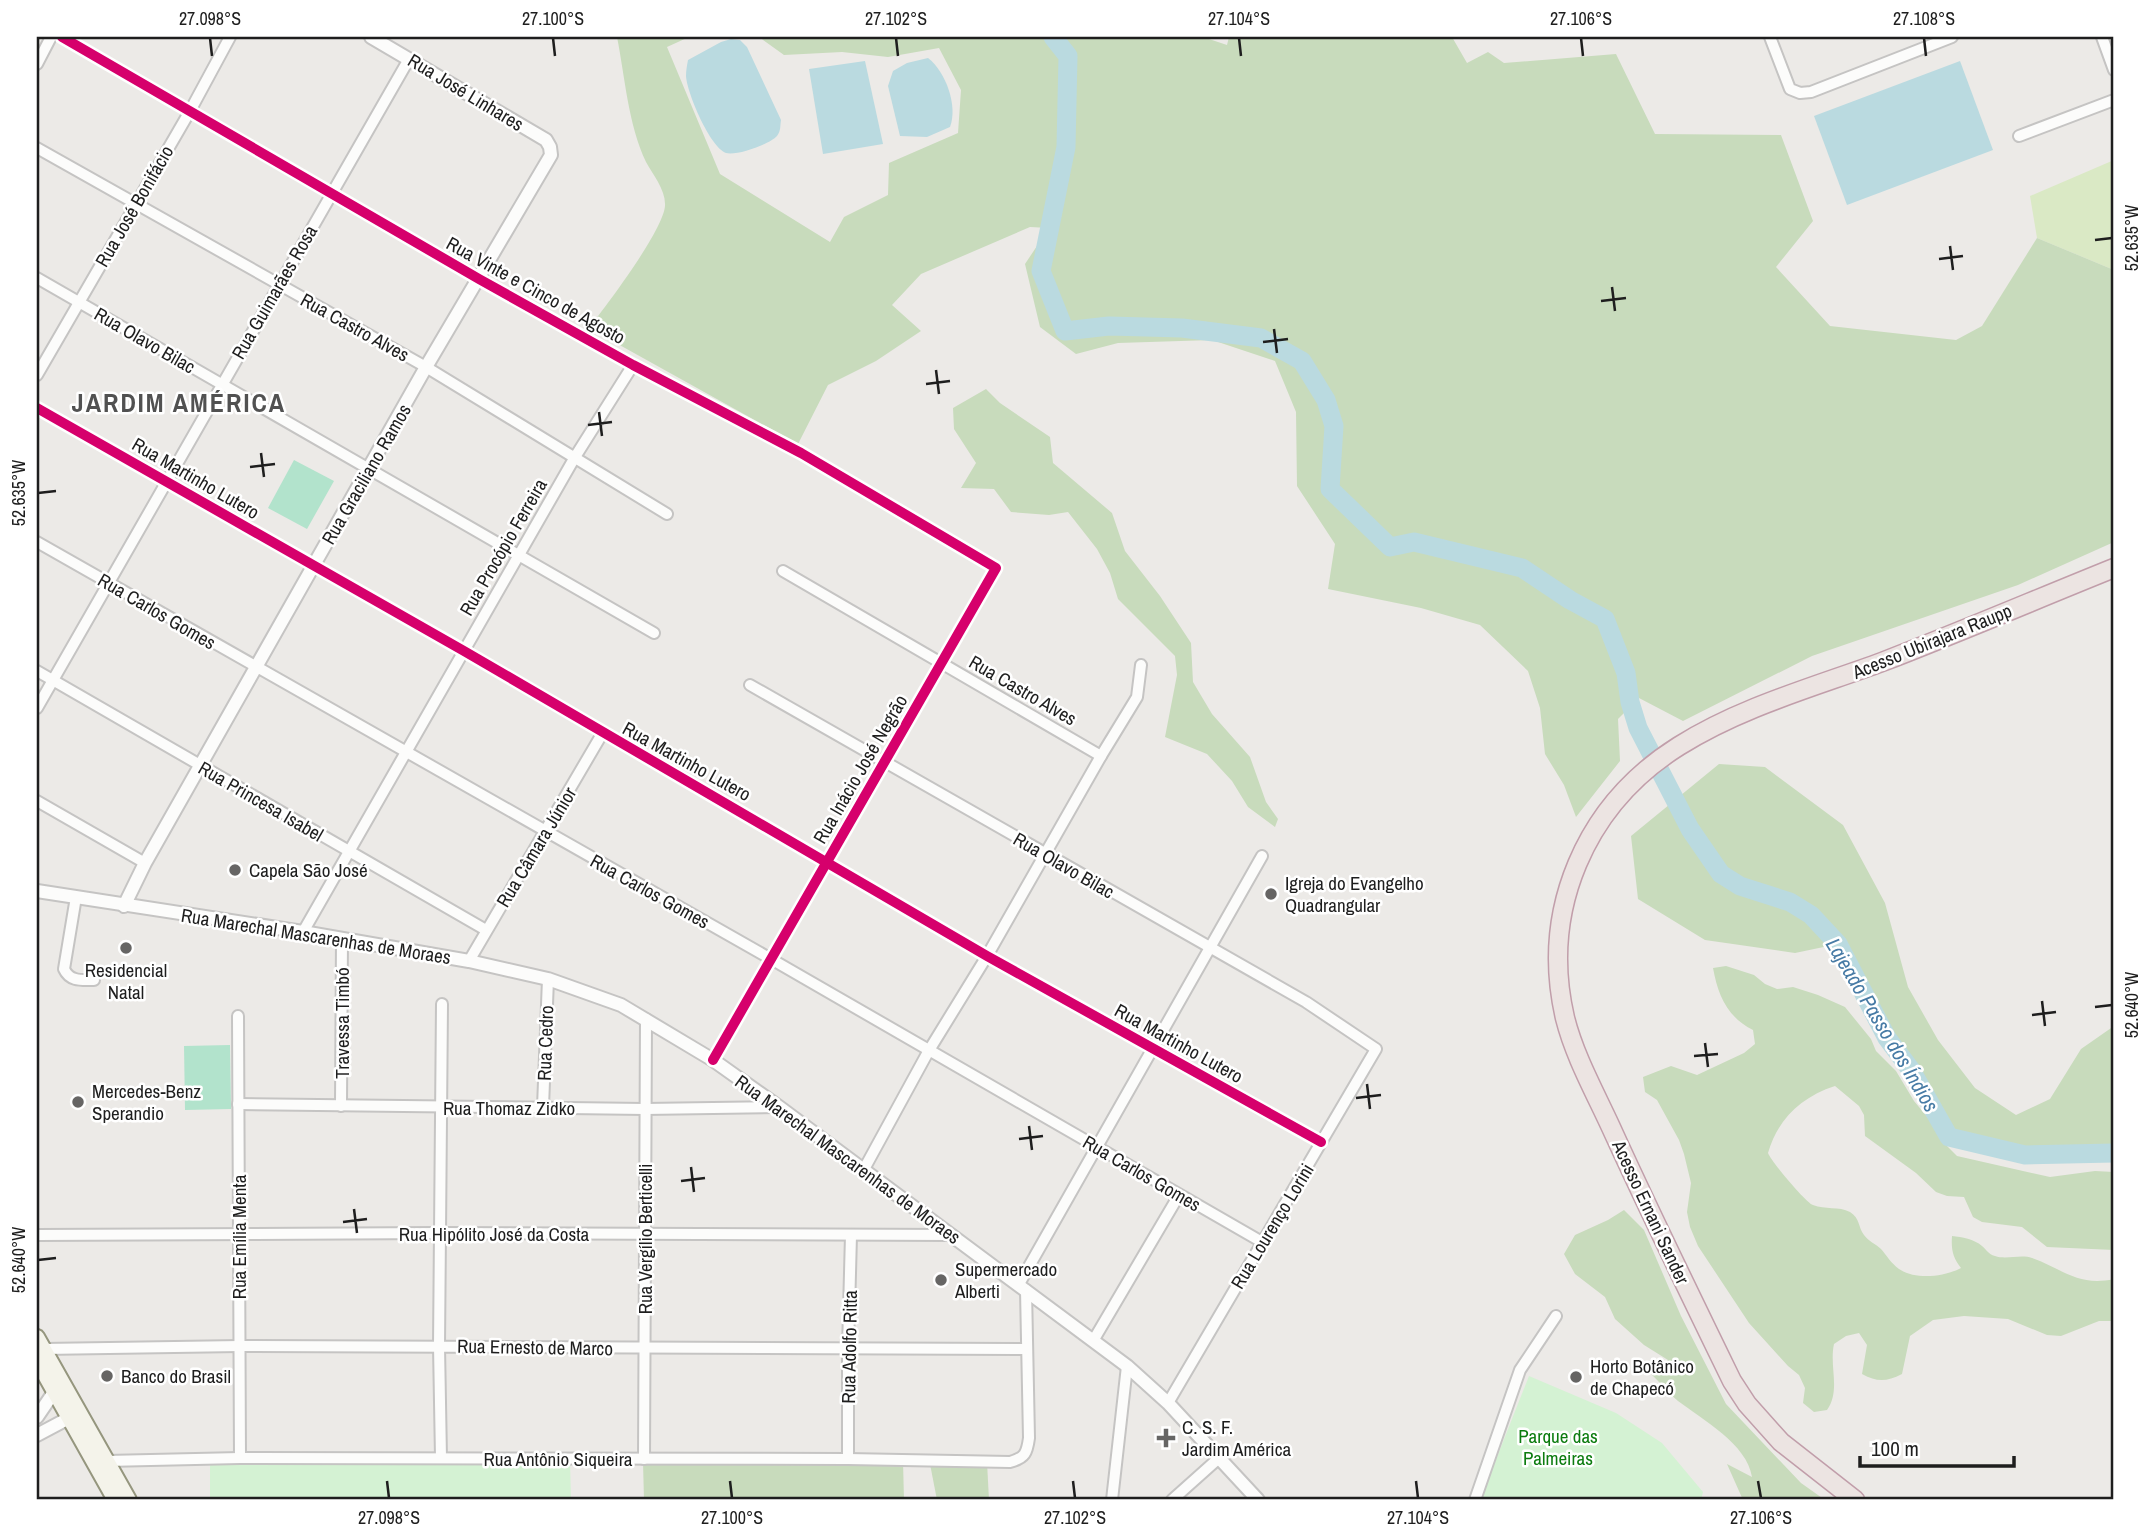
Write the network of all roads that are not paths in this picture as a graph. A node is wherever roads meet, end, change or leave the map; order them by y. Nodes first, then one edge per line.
1 (51, 37) edge
2 (62, 37) edge
3 (230, 37) edge
4 (371, 37) edge
5 (1770, 37) edge
6 (1952, 37) edge
7 (2102, 37) edge
8 (409, 59) junction
9 (37, 64) edge
10 (2114, 70) edge
11 (2114, 100) edge
12 (190, 111) junction
13 (2019, 135) dead end
14 (37, 148) edge
15 (551, 155) joint
16 (331, 192) junction
17 (136, 204) junction
18 (37, 278) edge
19 (479, 279) junction
20 (279, 284) junction
21 (79, 302) junction
22 (633, 365) junction
23 (426, 367) junction
24 (37, 375) edge
25 (222, 384) junction
26 (37, 408) edge
27 (575, 457) junction
28 (369, 468) junction
29 (166, 482) junction
30 (667, 514) dead end
31 (37, 542) edge
32 (519, 555) junction
33 (314, 566) junction
34 (996, 568) joint
35 (2114, 568) edge
36 (783, 570) dead end
37 (108, 583) junction
38 (654, 633) dead end
39 (464, 651) junction
40 (941, 663) junction
41 (1141, 665) dead end
42 (256, 667) junction
43 (37, 671) edge
44 (53, 680) junction
45 (750, 685) dead end
46 (37, 708) edge
47 (602, 734) junction
48 (406, 753) junction
49 (1101, 756) junction
50 (885, 762) junction
51 (200, 766) junction
52 (37, 802) edge
53 (545, 832) junction
54 (349, 852) junction
55 (1044, 855) junction
56 (1262, 856) dead end
57 (827, 861) junction
58 (145, 863) junction
59 (1572, 873) joint
60 (37, 891) edge
61 (76, 897) junction
62 (124, 906) junction
63 (486, 930) junction
64 (303, 932) junction
65 (342, 939) junction
66 (1210, 949) junction
67 (988, 956) junction
68 (771, 959) junction
69 (469, 961) junction
70 (548, 979) junction
71 (94, 980) dead end
72 (442, 1004) dead end
73 (238, 1016) dead end
74 (646, 1019) junction
75 (1152, 1048) junction
76 (1376, 1049) joint
77 (928, 1052) junction
78 (713, 1060) junction
79 (238, 1104) junction
80 (341, 1106) junction
81 (442, 1107) junction
82 (543, 1107) junction
83 (779, 1107) junction
84 (646, 1109) junction
85 (1321, 1142) junction
86 (1098, 1147) junction
87 (863, 1171) junction
88 (1179, 1195) junction
89 (239, 1233) junction
90 (440, 1233) junction
91 (37, 1235) edge
92 (645, 1235) junction
93 (952, 1235) junction
94 (851, 1236) junction
95 (1262, 1242) junction
96 (1022, 1287) junction
97 (1556, 1317) dead end
98 (1093, 1341) junction
99 (240, 1346) junction
100 (439, 1346) junction
101 (39, 1349) edge
102 (645, 1349) junction
103 (848, 1349) junction
104 (1026, 1349) junction
105 (1127, 1366) junction
106 (54, 1392) junction
107 (1168, 1403) junction
108 (37, 1417) edge
109 (69, 1418) junction
110 (37, 1435) edge
111 (240, 1458) junction
112 (441, 1458) junction
113 (1219, 1458) junction
114 (645, 1459) junction
115 (848, 1459) junction
116 (106, 1461) junction
117 (114, 1500) edge
118 (129, 1500) edge
119 (1112, 1500) edge
120 (1172, 1500) edge
121 (1258, 1500) edge
122 (1475, 1500) edge
123 (1855, 1500) edge

1 - 9 street
2 - 12 street, Rua Vinte e Cinco de Agosto
3 - 12 street, Rua José Bonifácio
4 - 8 street, Rua José Linhares
5 - 6 street
7 - 10 street
8 - 15 street, Rua José Linhares
8 - 16 street, Rua Guimarães Rosa
11 - 13 street
12 - 16 street, Rua Vinte e Cinco de Agosto
12 - 17 street, Rua José Bonifácio
14 - 17 street, Rua Castro Alves
15 - 19 street, Rua Graciliano Ramos
16 - 19 street, Rua Vinte e Cinco de Agosto
16 - 20 street, Rua Guimarães Rosa
17 - 20 street, Rua Castro Alves
17 - 21 street, Rua José Bonifácio
18 - 21 street, Rua Olavo Bilac
19 - 22 street, Rua Vinte e Cinco de Agosto
19 - 23 street, Rua Graciliano Ramos
20 - 23 street, Rua Castro Alves
20 - 25 street, Rua Guimarães Rosa
21 - 24 street, Rua José Bonifácio
21 - 25 street, Rua Olavo Bilac
22 - 27 street, Rua Procópio Ferreira
22 - 34 street, Rua Vinte e Cinco de Agosto
23 - 27 street, Rua Castro Alves
23 - 28 street, Rua Graciliano Ramos
25 - 28 street, Rua Olavo Bilac
25 - 29 street, Rua Guimarães Rosa
26 - 29 street, Rua Martinho Lutero
27 - 30 street, Rua Castro Alves
27 - 32 street, Rua Procópio Ferreira
28 - 32 street, Rua Olavo Bilac
28 - 33 street, Rua Graciliano Ramos
29 - 33 street, Rua Martinho Lutero
29 - 37 street, Rua Guimarães Rosa
31 - 37 street, Rua Carlos Gomes
32 - 38 street, Rua Olavo Bilac
32 - 39 street, Rua Procópio Ferreira
33 - 39 street, Rua Martinho Lutero
33 - 42 street, Rua Graciliano Ramos
34 - 40 street, Rua Inácio José Negrão
35 - 59 highway, Acesso Ubirajara Raupp
36 - 40 street, Rua Castro Alves
37 - 42 street, Rua Carlos Gomes
37 - 44 street, Rua Guimarães Rosa
39 - 47 street, Rua Martinho Lutero
39 - 48 street, Rua Procópio Ferreira
40 - 49 street, Rua Castro Alves
40 - 50 street, Rua Inácio José Negrão
41 - 49 street
42 - 48 street, Rua Carlos Gomes
42 - 51 street, Rua Graciliano Ramos
43 - 44 street, Rua Princesa Isabel
44 - 46 street, Rua Guimarães Rosa
44 - 51 street, Rua Princesa Isabel
45 - 50 street, Rua Olavo Bilac
47 - 53 street, Rua Câmara Júnior
47 - 57 street, Rua Martinho Lutero
48 - 53 street, Rua Carlos Gomes
48 - 54 street, Rua Procópio Ferreira
49 - 55 street
50 - 55 street, Rua Olavo Bilac
50 - 57 street, Rua Inácio José Negrão
51 - 54 street, Rua Princesa Isabel
51 - 58 street, Rua Graciliano Ramos
52 - 58 street
53 - 63 street, Rua Câmara Júnior
53 - 68 street, Rua Carlos Gomes
54 - 63 street, Rua Princesa Isabel
54 - 64 street, Rua Procópio Ferreira
55 - 66 street, Rua Olavo Bilac
55 - 67 street
56 - 66 street
57 - 67 street, Rua Martinho Lutero
57 - 68 street, Rua Inácio José Negrão
58 - 62 street, Rua Graciliano Ramos
59 - 123 highway, Acesso Ernani Sander
60 - 61 street, Rua Marechal Mascarenhas de Moraes
61 - 62 street, Rua Marechal Mascarenhas de Moraes
61 - 71 street
62 - 64 street, Rua Marechal Mascarenhas de Moraes
63 - 69 street, Rua Câmara Júnior
64 - 65 street, Rua Marechal Mascarenhas de Moraes
65 - 69 street, Rua Marechal Mascarenhas de Moraes
65 - 80 street, Travessa Timbó
66 - 75 street
66 - 76 street, Rua Olavo Bilac
67 - 75 street, Rua Martinho Lutero
67 - 77 street
68 - 77 street, Rua Carlos Gomes
68 - 78 street, Rua Inácio José Negrão
69 - 70 street, Rua Marechal Mascarenhas de Moraes
70 - 74 street, Rua Marechal Mascarenhas de Moraes
70 - 82 street, Rua Cedro
72 - 81 street
73 - 79 street, Rua Emília Menta
74 - 78 street, Rua Marechal Mascarenhas de Moraes
74 - 84 street, Rua Vergílio Berticelli
75 - 85 street, Rua Martinho Lutero
75 - 86 street
76 - 85 street, Rua Lourenço Lorini
77 - 86 street, Rua Carlos Gomes
77 - 87 street
78 - 83 street, Rua Marechal Mascarenhas de Moraes
79 - 80 street, Rua Thomaz Zidko
79 - 89 street, Rua Emília Menta
80 - 81 street, Rua Thomaz Zidko
81 - 82 street, Rua Thomaz Zidko
81 - 90 street
82 - 84 street, Rua Thomaz Zidko
83 - 84 street, Rua Thomaz Zidko
83 - 87 street, Rua Marechal Mascarenhas de Moraes
84 - 92 street, Rua Vergílio Berticelli
85 - 95 street, Rua Lourenço Lorini
86 - 88 street, Rua Carlos Gomes
86 - 96 street
87 - 93 street, Rua Marechal Mascarenhas de Moraes
88 - 95 street, Rua Carlos Gomes
88 - 98 street
89 - 90 street, Rua Hipólito José da Costa
89 - 91 street, Rua Hipólito José da Costa
89 - 99 street, Rua Emília Menta
90 - 92 street, Rua Hipólito José da Costa
90 - 100 street
92 - 94 street, Rua Hipólito José da Costa
92 - 102 street, Rua Vergílio Berticelli
93 - 94 street, Rua Hipólito José da Costa
93 - 96 street, Rua Marechal Mascarenhas de Moraes
94 - 103 street, Rua Adolfo Ritta
95 - 107 street, Rua Lourenço Lorini
96 - 98 street, Rua Marechal Mascarenhas de Moraes
96 - 104 street
97 - 122 street
98 - 105 street, Rua Marechal Mascarenhas de Moraes
99 - 100 street, Rua Ernesto de Marco
99 - 101 street, Rua Ernesto de Marco
99 - 111 street, Rua Emília Menta
100 - 102 street, Rua Ernesto de Marco
100 - 112 street
101 - 106 main road
101 - 116 main road
102 - 103 street, Rua Ernesto de Marco
102 - 114 street, Rua Vergílio Berticelli
103 - 104 street, Rua Ernesto de Marco
103 - 115 street, Rua Adolfo Ritta
104 - 115 street, Rua Antônio Siqueira
105 - 107 street, Rua Marechal Mascarenhas de Moraes
105 - 119 street
106 - 108 street
106 - 109 main road
107 - 113 street, Rua Marechal Mascarenhas de Moraes
109 - 110 street
109 - 117 main road
111 - 112 street, Rua Antônio Siqueira
111 - 116 street, Rua Antônio Siqueira
112 - 114 street, Rua Antônio Siqueira
113 - 120 street
113 - 121 street, Rua Marechal Mascarenhas de Moraes
114 - 115 street, Rua Antônio Siqueira
116 - 118 main road

